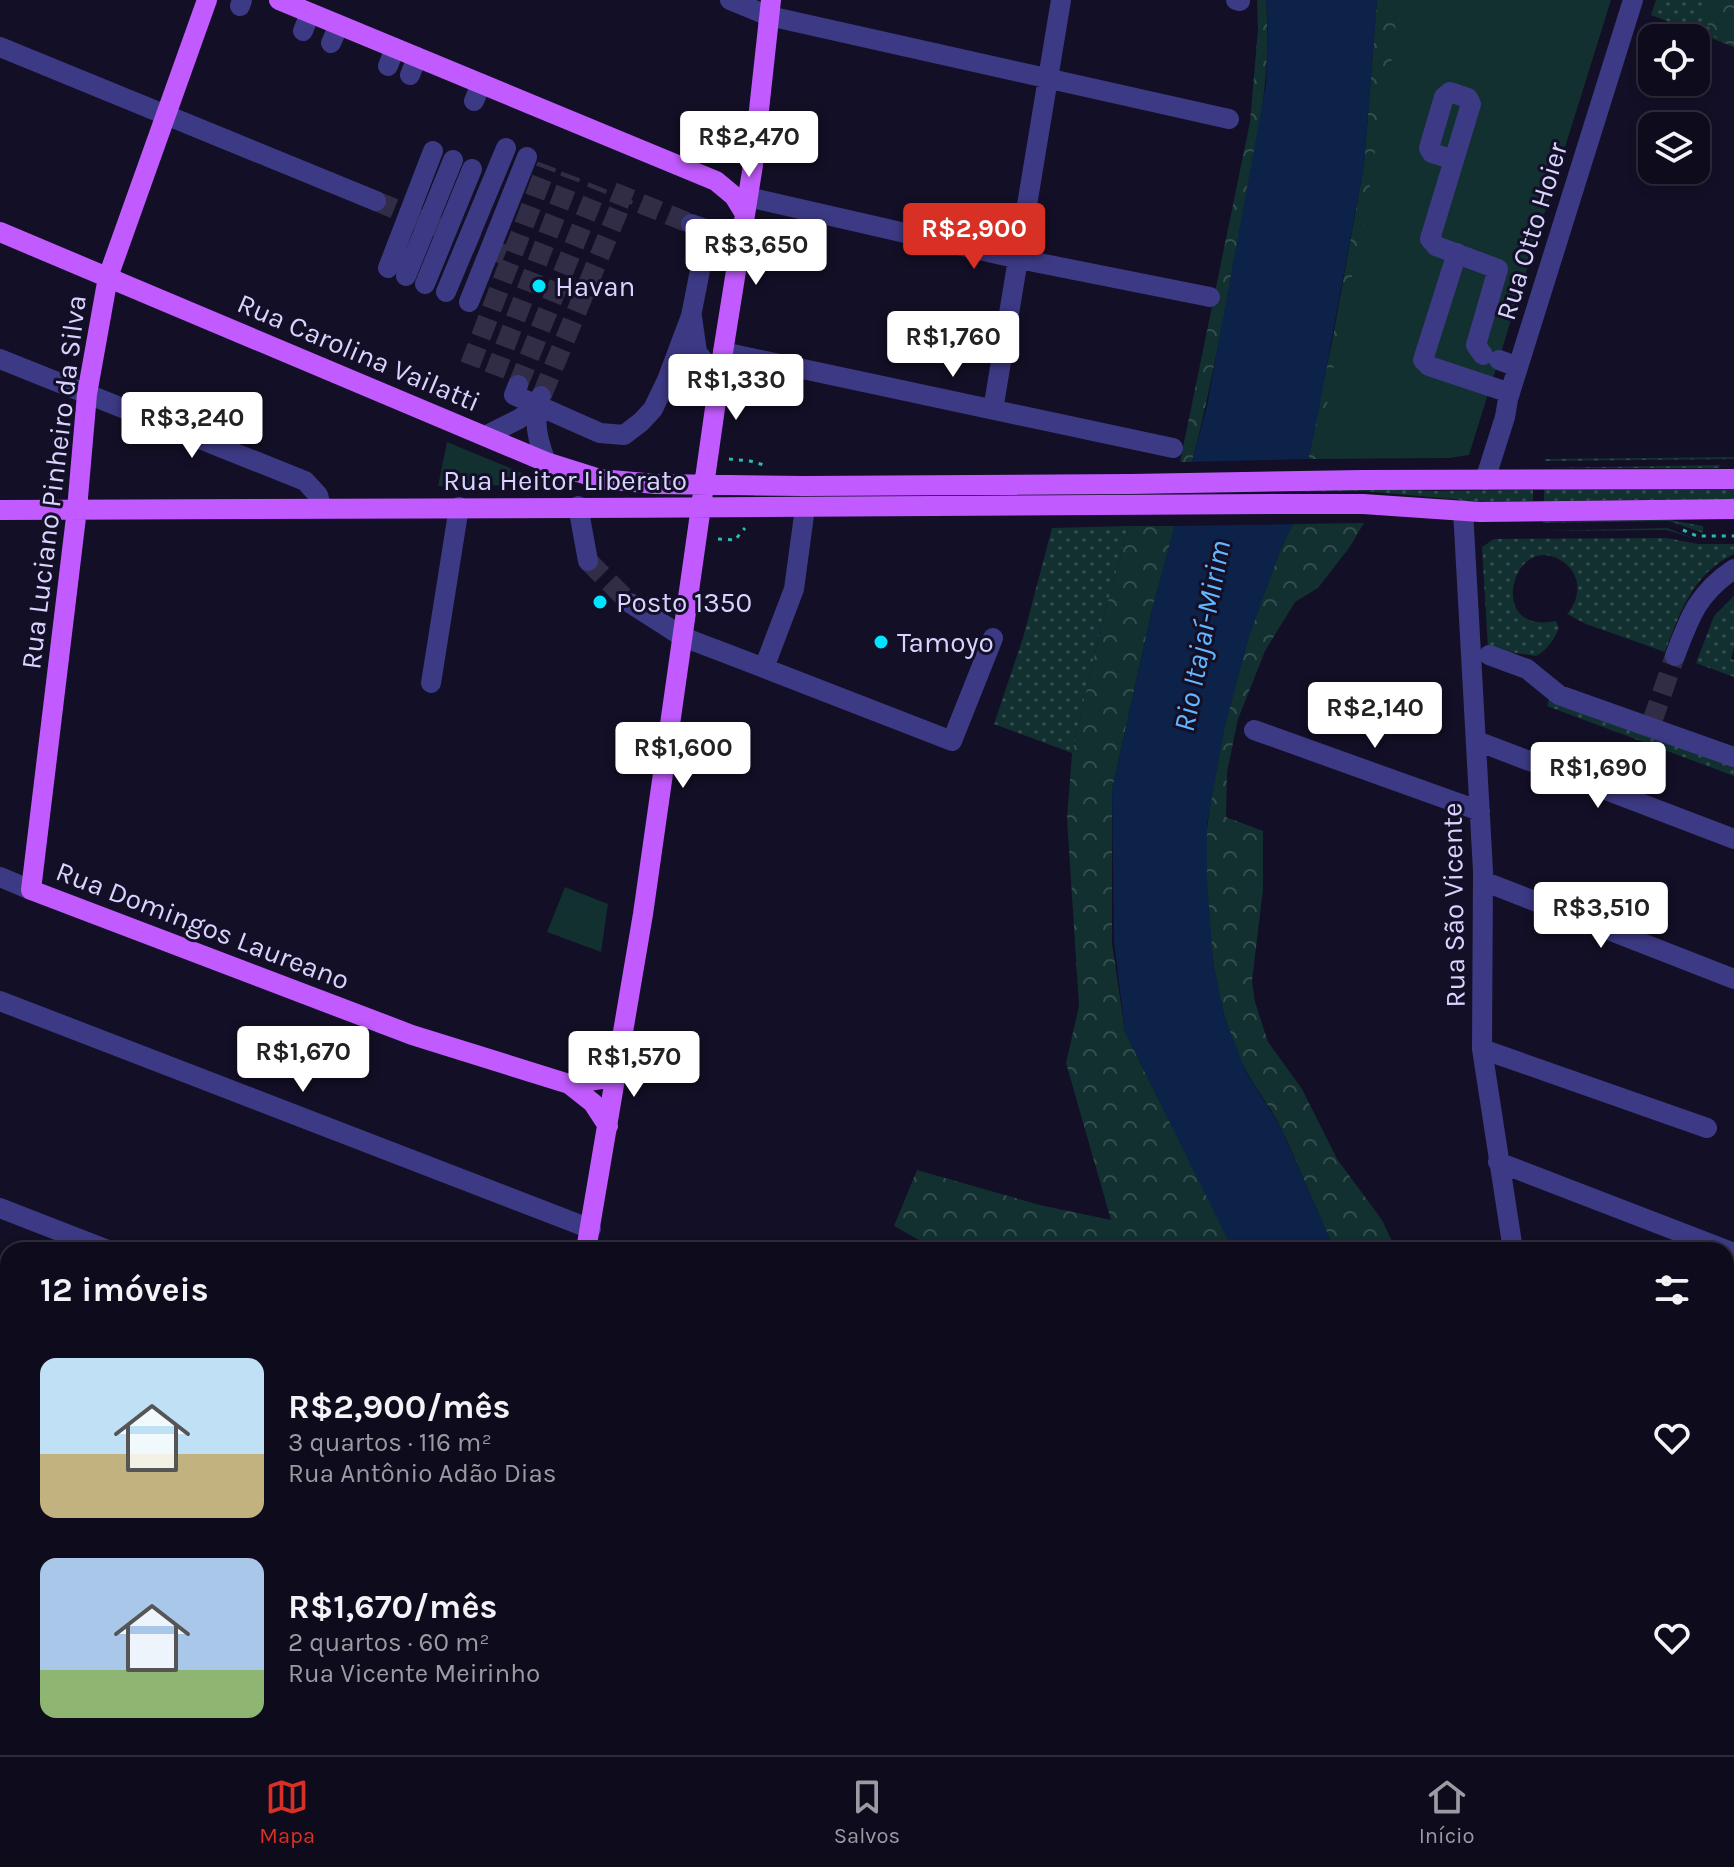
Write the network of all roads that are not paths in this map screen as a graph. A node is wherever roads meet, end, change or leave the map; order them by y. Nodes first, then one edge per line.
1 (207, 0) edge
2 (279, 0) edge
3 (730, 0) edge
4 (1061, 0) edge
5 (1633, 0) edge
6 (770, 8) edge
7 (0, 47) edge
8 (1048, 78) junction
9 (165, 116) junction
10 (1229, 119) dead end
11 (506, 148) dead end
12 (433, 151) dead end
13 (527, 157) dead end
14 (1454, 160) junction
15 (462, 164) dead end
16 (753, 165) junction
17 (716, 181) junction
18 (376, 201) tunnel mouth
19 (747, 206) junction
20 (691, 224) tunnel mouth
21 (0, 232) edge
22 (1457, 253) junction
23 (1019, 259) junction
24 (108, 277) junction
25 (446, 292) dead end
26 (1210, 297) dead end
27 (469, 302) dead end
28 (691, 316) junction
29 (723, 352) junction
30 (0, 359) edge
31 (1500, 361) junction
32 (719, 381) junction
33 (518, 385) dead end
34 (1510, 393) junction
35 (87, 394) junction
36 (540, 401) junction
37 (993, 410) junction
38 (485, 436) junction
39 (1173, 448) dead end
40 (546, 462) junction
41 (1734, 479) edge
42 (1485, 480) junction
43 (705, 485) junction
44 (578, 506) junction
45 (321, 507) junction
46 (459, 507) junction
47 (805, 508) junction
48 (77, 509) junction
49 (702, 509) junction
50 (1734, 509) edge
51 (0, 510) edge
52 (1463, 510) junction
53 (588, 561) tunnel mouth
54 (1734, 569) edge
55 (630, 603) tunnel mouth
56 (683, 637) junction
57 (993, 638) dead end
58 (1489, 655) dead end
59 (1675, 656) tunnel mouth
60 (764, 668) junction
61 (431, 683) dead end
62 (1254, 730) dead end
63 (1477, 741) junction
64 (1734, 757) edge
65 (1480, 811) junction
66 (1734, 839) edge
67 (0, 877) edge
68 (1483, 881) junction
69 (31, 890) junction
70 (1734, 979) edge
71 (0, 1001) edge
72 (1482, 1049) junction
73 (618, 1064) junction
74 (569, 1084) junction
75 (608, 1126) junction
76 (1707, 1128) dead end
77 (1498, 1162) junction
78 (0, 1208) edge
79 (591, 1229) junction
80 (87, 1242) edge
81 (588, 1242) edge
82 (1512, 1242) edge
83 (1705, 1242) edge

1 - 9 main road, Rua Luciano Pinheiro da Silva
2 - 17 main road
3 - 6 street
4 - 8 street
5 - 31 street, Rua Otto Hoier
6 - 8 street
6 - 16 main road
7 - 9 street
8 - 10 street
8 - 23 street
9 - 18 street
9 - 24 main road, Rua Luciano Pinheiro da Silva
11 - 25 street
12 - 15 street
13 - 27 street
14 - 14 street
14 - 22 street
16 - 17 main road
16 - 19 main road
17 - 19 main road
19 - 23 street
19 - 29 main road
20 - 28 street
21 - 24 main road, Rua Carolina Vailatti
22 - 31 street
22 - 34 street
23 - 26 street
23 - 37 street
24 - 35 main road, Rua Luciano Pinheiro da Silva
24 - 38 main road, Rua Carolina Vailatti
28 - 32 street
28 - 36 street
29 - 32 main road
29 - 37 street
30 - 35 street
31 - 34 street, Rua Otto Hoier
32 - 43 main road
33 - 36 street
34 - 42 street, Rua Otto Hoier
35 - 45 street
35 - 48 main road, Rua Luciano Pinheiro da Silva
36 - 38 street
36 - 40 street
37 - 39 street
38 - 40 main road, Rua Carolina Vailatti
40 - 43 main road, Rua Carolina Vailatti
41 - 42 main road, Rua Heitor Liberato
42 - 43 main road, Rua Heitor Liberato
43 - 49 main road
44 - 46 main road, Rua Heitor Liberato
44 - 49 main road, Rua Heitor Liberato
44 - 53 street
45 - 46 main road, Rua Heitor Liberato
45 - 48 main road, Rua Heitor Liberato
46 - 61 street
47 - 49 main road, Rua Heitor Liberato
47 - 52 main road, Rua Heitor Liberato
47 - 60 street
48 - 51 main road, Rua Heitor Liberato
48 - 69 main road, Rua Luciano Pinheiro da Silva
49 - 56 main road
50 - 52 main road, Rua Heitor Liberato
52 - 63 street, Rua São Vicente
54 - 59 street
55 - 56 street
56 - 60 street
56 - 73 main road
57 - 60 street
58 - 64 street
62 - 65 street
63 - 65 street, Rua São Vicente
63 - 66 street
65 - 68 street, Rua São Vicente
67 - 69 street, Rua Domingos Laureano
68 - 70 street
68 - 72 street, Rua São Vicente
69 - 74 main road, Rua Domingos Laureano
71 - 79 street
72 - 76 street
72 - 77 street, Rua São Vicente
73 - 74 main road
73 - 75 main road
74 - 75 main road, Rua Domingos Laureano
75 - 79 main road
77 - 82 street, Rua São Vicente
77 - 83 street
78 - 80 street
79 - 81 main road

